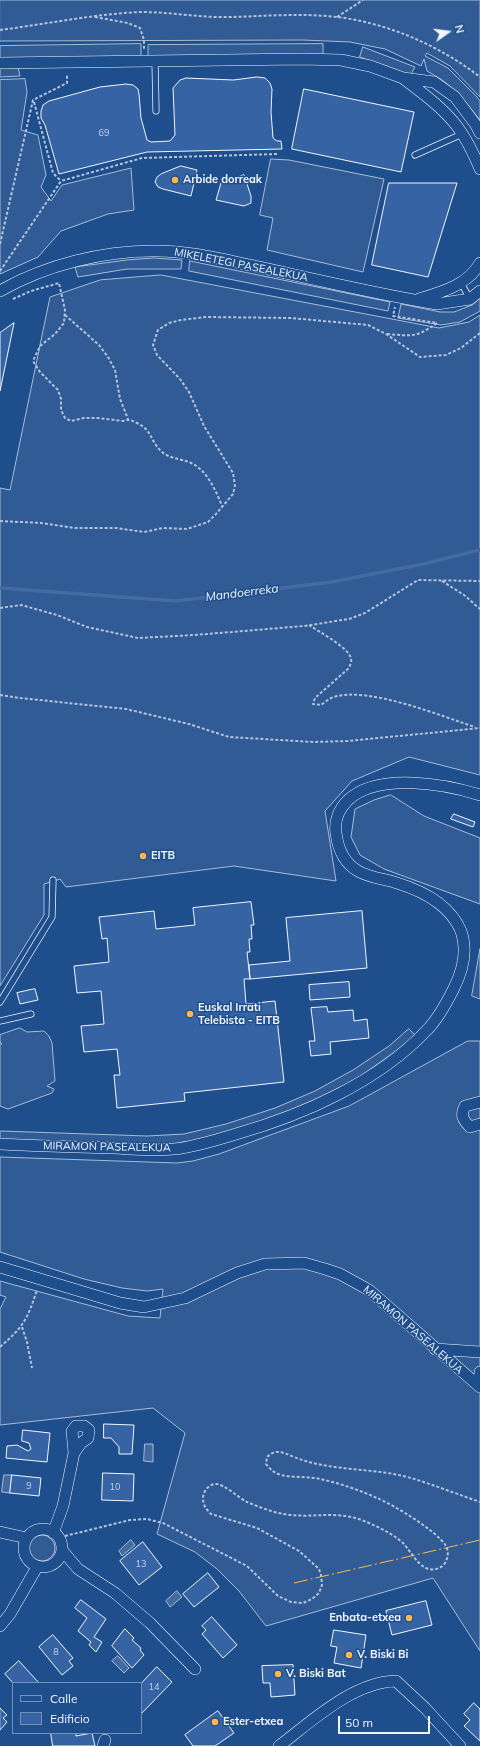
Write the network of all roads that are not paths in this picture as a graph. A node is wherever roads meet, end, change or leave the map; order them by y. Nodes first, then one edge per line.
1 (155, 61) junction
2 (0, 63) edge
3 (403, 78) junction
4 (434, 82) junction
5 (426, 96) junction
6 (156, 111) dead end
7 (480, 133) edge
8 (462, 134) junction
9 (415, 155) dead end
10 (480, 169) edge
11 (480, 263) edge
12 (461, 283) junction
13 (1, 289) edge
14 (480, 291) edge
15 (470, 299) junction
16 (414, 300) junction
17 (480, 795) edge
18 (53, 880) dead end
19 (0, 1002) edge
20 (31, 1014) dead end
21 (0, 1020) edge
22 (480, 1102) edge
23 (480, 1124) edge
24 (0, 1144) edge
25 (0, 1267) edge
26 (435, 1349) junction
27 (480, 1352) edge
28 (480, 1372) edge
29 (479, 1387) edge
30 (77, 1441) dead end
31 (0, 1532) edge
32 (56, 1535) junction
33 (27, 1538) junction
34 (62, 1550) junction
35 (53, 1564) junction
36 (37, 1567) junction
37 (78, 1569) junction
38 (0, 1626) edge
39 (194, 1669) dead end
40 (279, 1746) edge
41 (460, 1746) edge

1 - 2 street
1 - 3 street
1 - 6 lane
3 - 4 street
3 - 5 street
4 - 5 lane
4 - 7 street
5 - 8 street
8 - 9 lane
8 - 10 street
11 - 12 street, MIKELETEGI PASEALEKUA
12 - 15 lane
12 - 16 street, MIKELETEGI PASEALEKUA
13 - 16 street, MIKELETEGI PASEALEKUA
14 - 15 street
15 - 16 street, MIKELETEGI PASEALEKUA
17 - 24 street, MIRAMON PASEALEKUA
18 - 19 lane
20 - 21 lane
22 - 23 street
25 - 26 street, MIRAMON PASEALEKUA
26 - 27 street
26 - 29 street, MIRAMON PASEALEKUA
28 - 29 street
30 - 32 street
31 - 33 street
32 - 33 street
32 - 34 street
33 - 36 street
34 - 35 street
34 - 37 street
35 - 36 street
35 - 37 street
36 - 38 street
37 - 39 street
40 - 41 street

